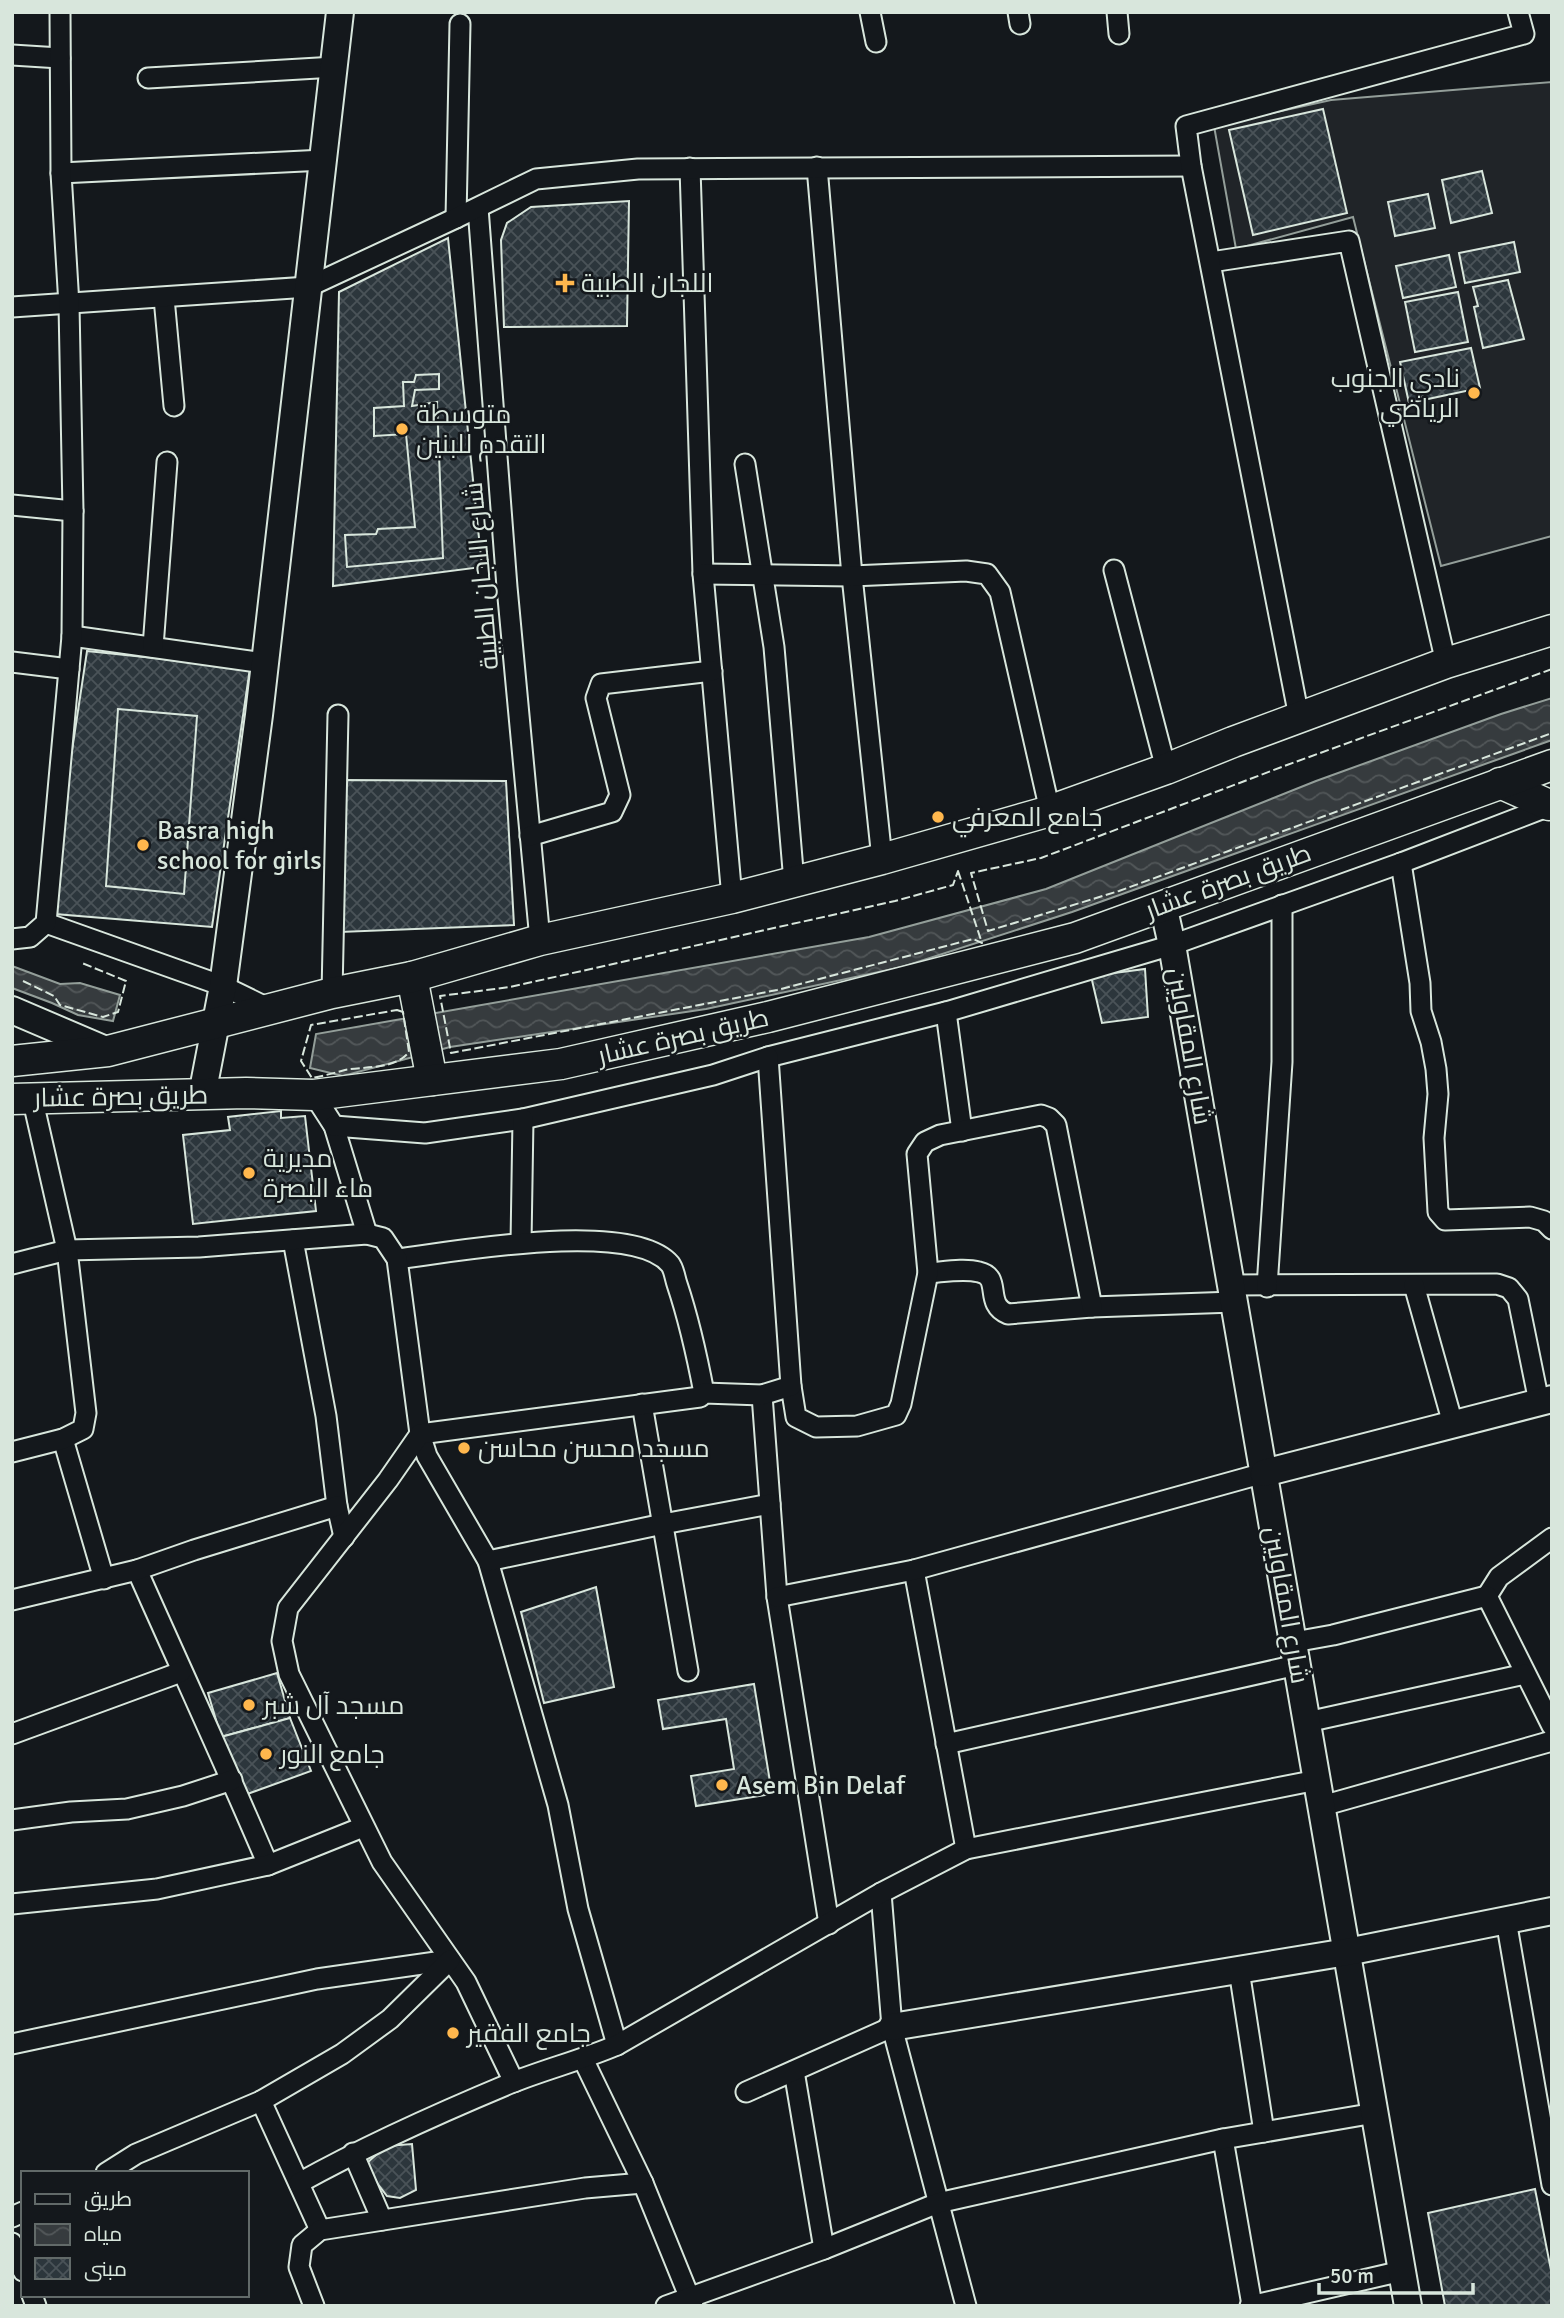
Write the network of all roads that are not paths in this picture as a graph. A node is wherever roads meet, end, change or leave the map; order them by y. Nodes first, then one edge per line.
1 (60, 12) edge
2 (340, 12) edge
3 (870, 12) edge
4 (1117, 12) edge
5 (1518, 12) edge
6 (460, 24) dead end
7 (1119, 34) dead end
8 (876, 42) dead end
9 (12, 55) edge
10 (60, 58) junction
11 (334, 67) junction
12 (148, 78) dead end
13 (324, 160) junction
14 (1191, 166) junction
15 (817, 167) junction
16 (690, 169) junction
17 (61, 173) junction
18 (478, 208) junction
19 (456, 218) junction
20 (1211, 262) junction
21 (308, 287) junction
22 (164, 298) junction
23 (69, 305) junction
24 (12, 307) edge
25 (174, 406) dead end
26 (167, 462) dead end
27 (745, 464) dead end
28 (12, 505) edge
29 (73, 511) junction
30 (1114, 570) dead end
31 (703, 574) junction
32 (761, 575) junction
33 (852, 576) junction
34 (1552, 630) edge
35 (72, 636) junction
36 (153, 647) junction
37 (12, 662) edge
38 (264, 663) junction
39 (1446, 663) junction
40 (69, 669) junction
41 (712, 671) junction
42 (338, 715) dead end
43 (1300, 717) junction
44 (1552, 765) edge
45 (1166, 769) junction
46 (1500, 783) junction
47 (1551, 809) edge
48 (1050, 811) junction
49 (530, 836) junction
50 (882, 859) junction
51 (1401, 863) junction
52 (794, 882) junction
53 (732, 898) junction
54 (1163, 905) junction
55 (1282, 905) junction
56 (46, 923) junction
57 (12, 939) edge
58 (540, 940) junction
59 (1172, 945) junction
60 (223, 986) junction
61 (414, 987) junction
62 (332, 993) junction
63 (12, 1010) edge
64 (272, 1010) junction
65 (946, 1012) junction
66 (215, 1023) junction
67 (108, 1051) junction
68 (768, 1058) junction
69 (12, 1061) edge
70 (430, 1072) junction
71 (202, 1095) junction
72 (314, 1095) junction
73 (22, 1098) edge
74 (523, 1119) junction
75 (334, 1126) junction
76 (962, 1131) junction
77 (1552, 1229) edge
78 (367, 1234) junction
79 (293, 1240) junction
80 (521, 1243) junction
81 (67, 1250) junction
82 (397, 1259) junction
83 (12, 1264) edge
84 (928, 1273) junction
85 (1414, 1285) junction
86 (1267, 1287) junction
87 (1233, 1294) junction
88 (1092, 1307) junction
89 (791, 1386) junction
90 (704, 1394) junction
91 (762, 1395) junction
92 (1546, 1401) edge
93 (642, 1404) junction
94 (1453, 1424) junction
95 (420, 1434) junction
96 (63, 1439) junction
97 (12, 1452) edge
98 (1264, 1472) junction
99 (770, 1504) junction
100 (337, 1506) junction
101 (663, 1524) junction
102 (344, 1537) junction
103 (1552, 1538) edge
104 (488, 1561) junction
105 (137, 1570) junction
106 (914, 1570) junction
107 (104, 1579) junction
108 (1487, 1596) junction
109 (776, 1597) junction
110 (12, 1600) edge
111 (1296, 1653) junction
112 (688, 1671) dead end
113 (181, 1672) junction
114 (1525, 1674) junction
115 (1307, 1722) junction
116 (1552, 1726) edge
117 (12, 1734) edge
118 (1552, 1741) edge
119 (946, 1744) junction
120 (232, 1780) junction
121 (1317, 1780) junction
122 (1322, 1806) junction
123 (12, 1820) edge
124 (363, 1827) junction
125 (966, 1849) junction
126 (268, 1865) junction
127 (881, 1893) junction
128 (12, 1904) edge
129 (1552, 1911) edge
130 (1506, 1920) junction
131 (829, 1924) junction
132 (1347, 1952) junction
133 (450, 1960) junction
134 (1238, 1970) junction
135 (892, 2027) junction
136 (12, 2044) edge
137 (617, 2045) junction
138 (583, 2059) junction
139 (794, 2071) junction
140 (514, 2082) junction
141 (746, 2092) dead end
142 (261, 2101) junction
143 (1375, 2113) junction
144 (1264, 2132) junction
145 (1548, 2137) edge
146 (1223, 2139) junction
147 (353, 2153) junction
148 (109, 2171) edge
149 (299, 2183) junction
150 (643, 2183) junction
151 (1552, 2185) edge
152 (938, 2203) junction
153 (382, 2220) junction
154 (320, 2230) junction
155 (12, 2243) edge
156 (824, 2249) junction
157 (21, 2266) edge
158 (1402, 2271) junction
159 (692, 2302) edge
160 (314, 2306) edge
161 (666, 2306) edge
162 (966, 2306) edge
163 (1251, 2306) edge
164 (1408, 2306) edge

1 - 10 street
2 - 11 street
3 - 8 street
4 - 7 street
5 - 14 street
6 - 19 street
9 - 10 street
10 - 17 street
11 - 12 street
11 - 13 street
13 - 17 street
13 - 21 street
14 - 15 street
14 - 20 street
15 - 16 street
15 - 33 street
16 - 18 street
16 - 31 street
17 - 23 street
18 - 19 street
18 - 49 street, شارع اللجان الطبية
19 - 21 street
20 - 39 street
20 - 43 street
21 - 22 street
21 - 38 street
22 - 23 street
22 - 25 street
23 - 24 street
23 - 29 street
26 - 36 street
27 - 32 street
28 - 29 street
29 - 35 street
30 - 45 street
31 - 32 street
31 - 41 street
32 - 33 street
32 - 52 street
33 - 48 street
33 - 50 street
34 - 39 main road
35 - 36 street
35 - 40 street
36 - 38 street
37 - 40 street
38 - 60 street
39 - 43 main road
40 - 56 street
41 - 49 street
41 - 53 street
42 - 62 street
43 - 45 main road
44 - 46 main road, طريق بصرة عشار
45 - 48 main road
46 - 47 main road
46 - 54 main road, طريق بصرة عشار
47 - 51 street
48 - 50 main road
49 - 58 street, شارع اللجان الطبية
50 - 52 main road
51 - 55 street
51 - 77 street
52 - 53 main road
53 - 58 main road
54 - 59 street, شارع المقاولين
54 - 70 main road, طريق بصرة عشار
55 - 59 street
55 - 86 street
56 - 57 street
56 - 60 street
58 - 61 main road
59 - 65 street
59 - 87 street, شارع المقاولين
60 - 64 street
60 - 66 street
61 - 62 main road
61 - 70 main road
62 - 64 main road
63 - 67 street
64 - 66 main road
65 - 68 street
65 - 76 street
66 - 67 main road
66 - 71 street
67 - 69 main road
68 - 74 street
68 - 89 street
70 - 72 main road, طريق بصرة عشار
71 - 72 main road, طريق بصرة عشار
71 - 73 main road, طريق بصرة عشار
72 - 75 street
73 - 81 street
74 - 75 street
74 - 80 street
75 - 78 street
76 - 84 street
76 - 88 street
78 - 79 street
78 - 82 street
79 - 81 street
79 - 100 street
80 - 82 street
80 - 90 street
81 - 83 street
81 - 96 street
82 - 95 street
84 - 88 street
84 - 89 street
85 - 86 street
85 - 92 street
85 - 94 street
86 - 87 street
87 - 88 street
87 - 98 street, شارع المقاولين
89 - 91 street
90 - 91 street
90 - 93 street
91 - 99 street
92 - 94 street
93 - 95 street
93 - 101 street
94 - 98 street
95 - 102 street
95 - 104 street
96 - 97 street
96 - 107 street
98 - 106 street
98 - 111 street, شارع المقاولين
99 - 101 street
99 - 109 street
100 - 102 street
100 - 105 street
101 - 104 street
101 - 112 street
102 - 124 street
103 - 108 street
104 - 137 street
105 - 107 street
105 - 113 street
106 - 109 street
106 - 119 street
107 - 110 street
108 - 111 street
108 - 114 street
109 - 131 street
111 - 115 street, شارع المقاولين
111 - 119 street
113 - 117 street
113 - 120 street
114 - 115 street
114 - 116 street
115 - 121 street, شارع المقاولين
118 - 122 street
119 - 125 street
120 - 123 street
120 - 126 street
121 - 122 street, شارع المقاولين
121 - 125 street
122 - 132 street, شارع المقاولين
124 - 126 street
124 - 133 street
125 - 127 street
126 - 128 street
127 - 131 street
127 - 135 street
129 - 130 street
130 - 132 street
130 - 145 street
131 - 137 street
132 - 134 street
132 - 143 street, شارع المقاولين
133 - 136 street
133 - 140 street
133 - 142 street
134 - 135 street
134 - 144 street
135 - 139 street
135 - 152 street
137 - 138 street
138 - 140 street
138 - 150 street
139 - 141 street
139 - 156 street
140 - 147 street
142 - 148 street
142 - 149 street
143 - 144 street
143 - 158 street, شارع المقاولين
144 - 146 street
145 - 151 street
146 - 152 street
146 - 163 street
147 - 149 street
147 - 153 street
149 - 154 street
150 - 153 street
150 - 159 street
152 - 156 street
152 - 162 street
153 - 154 street
154 - 160 street
155 - 157 street
156 - 159 street
158 - 163 street
158 - 164 street, شارع المقاولين
159 - 161 street

